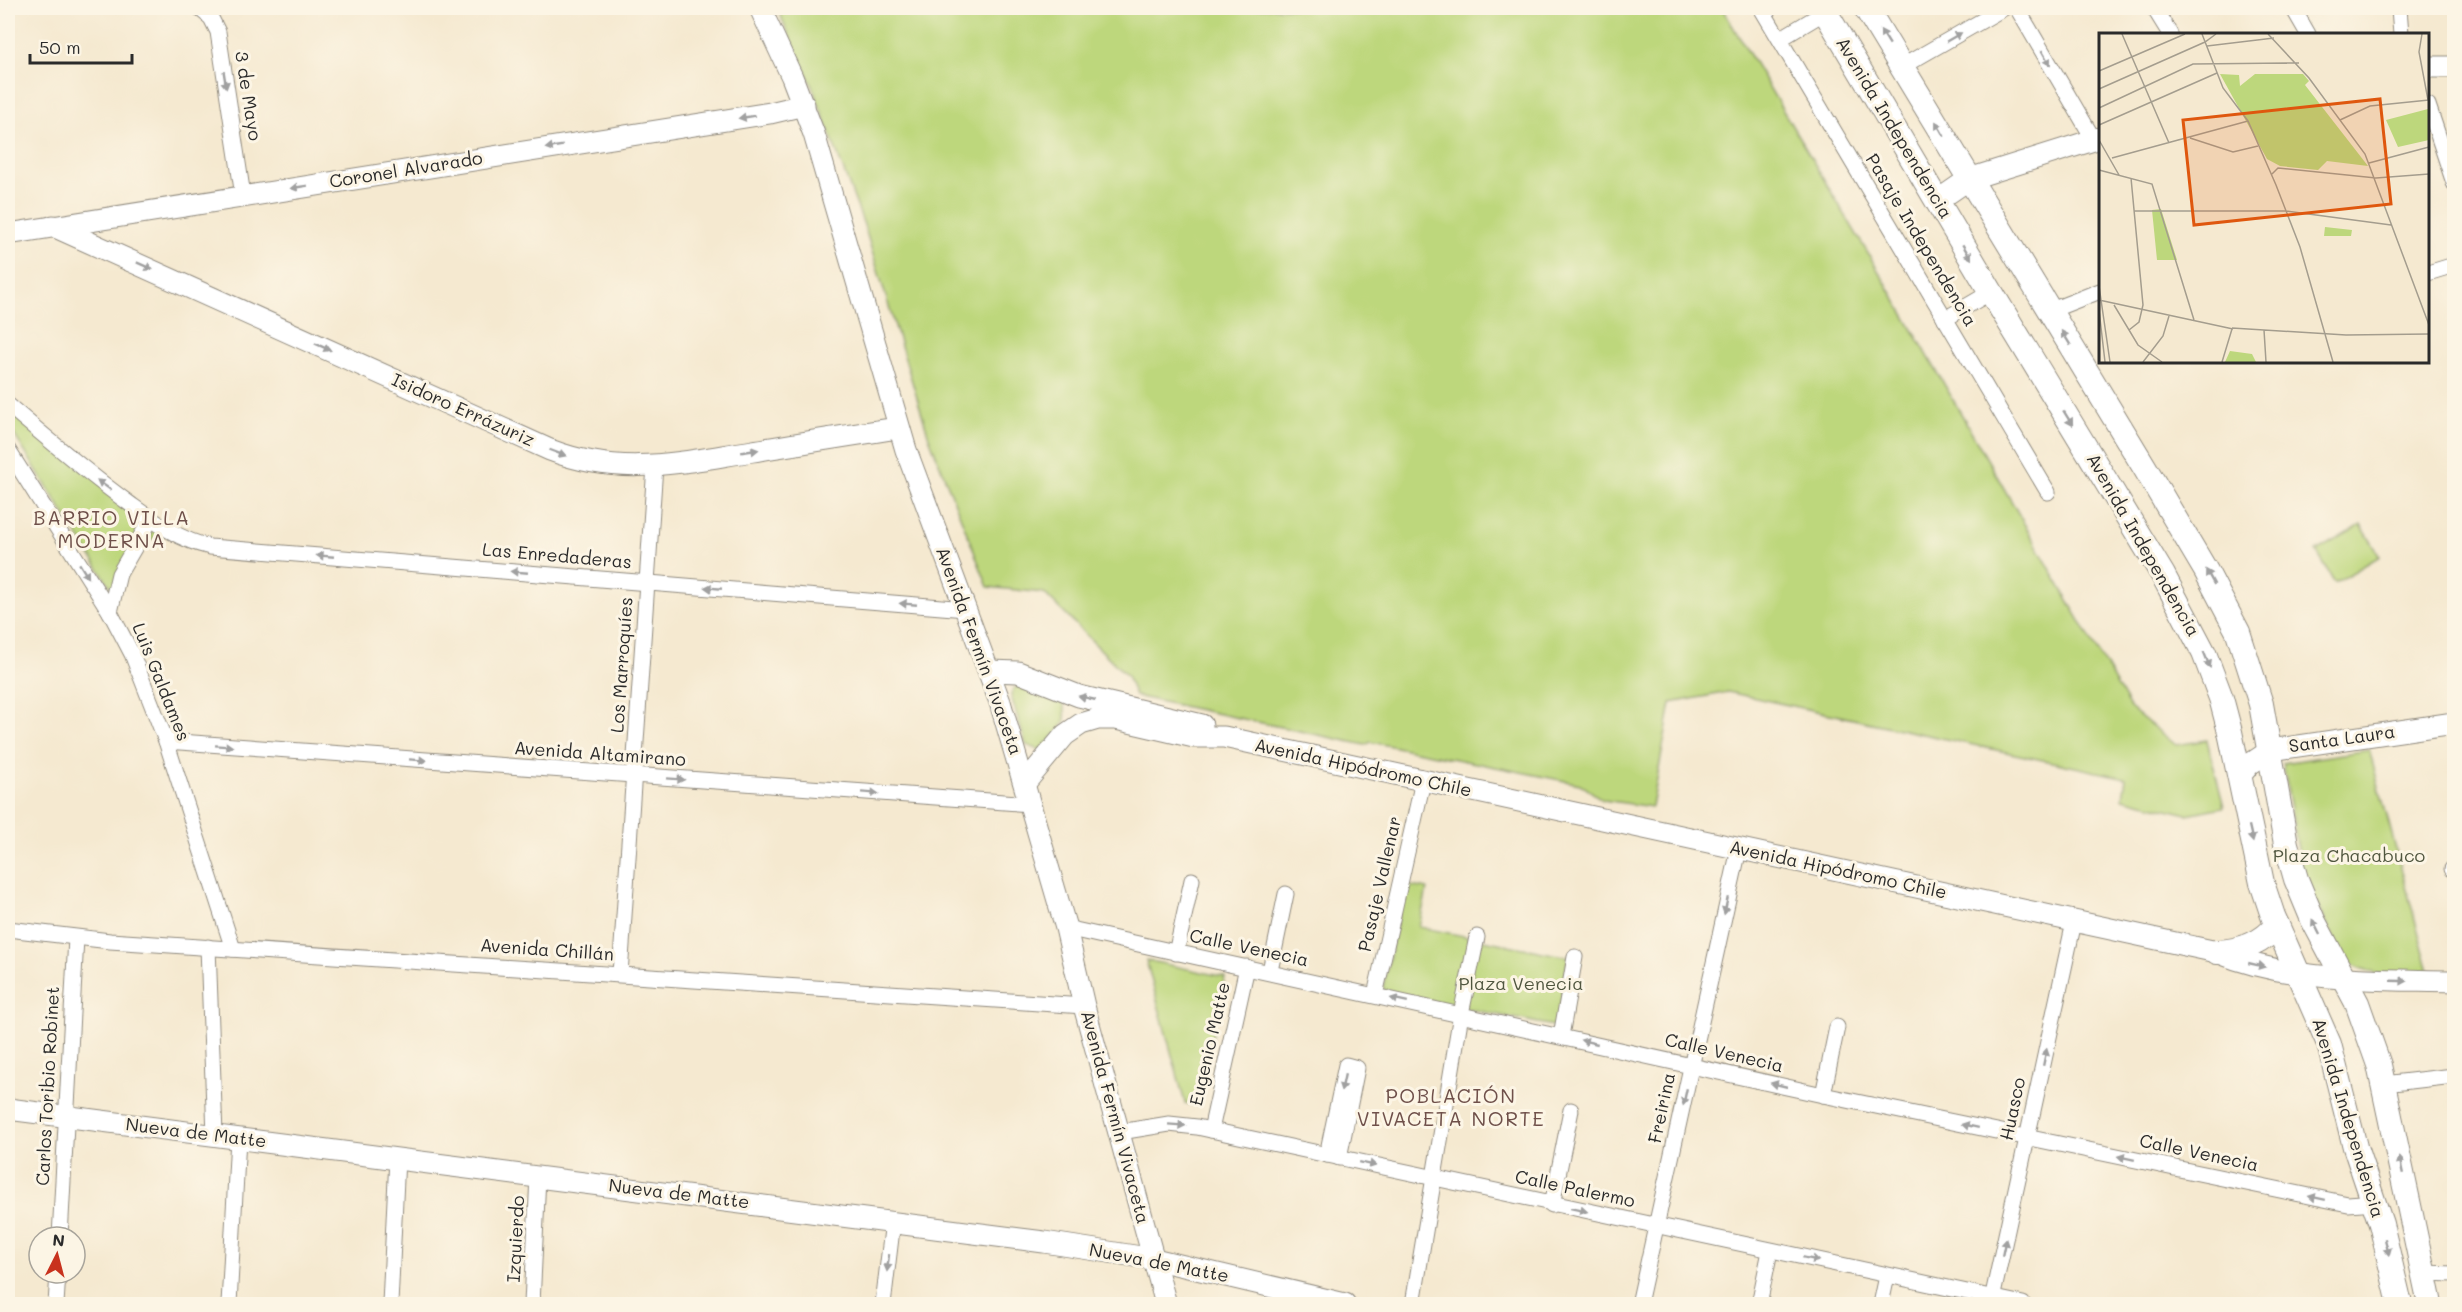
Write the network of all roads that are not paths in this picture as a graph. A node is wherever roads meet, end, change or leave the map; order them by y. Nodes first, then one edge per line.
1 (199, 8) edge
2 (760, 8) edge
3 (1761, 8) edge
4 (1866, 8) edge
5 (2004, 8) edge
6 (2017, 8) edge
7 (2154, 8) edge
8 (2293, 8) edge
9 (2399, 8) edge
10 (1824, 10) edge
11 (2169, 33) edge
12 (2307, 33) edge
13 (2401, 33) edge
14 (1780, 39) junction
15 (1903, 66) junction
16 (2429, 67) edge
17 (2454, 67) edge
18 (804, 105) junction
19 (2429, 111) edge
20 (2097, 139) edge
21 (1969, 179) junction
22 (2454, 183) edge
23 (243, 196) junction
24 (1937, 201) junction
25 (106, 218) junction
26 (53, 226) junction
27 (8, 234) edge
28 (107, 249) junction
29 (2454, 266) edge
30 (2429, 272) edge
31 (2099, 291) edge
32 (1991, 292) junction
33 (2049, 311) junction
34 (1945, 319) junction
35 (8, 405) edge
36 (898, 428) junction
37 (8, 454) edge
38 (655, 466) junction
39 (2048, 492) dead end
40 (152, 519) junction
41 (647, 583) junction
42 (966, 609) junction
43 (110, 612) junction
44 (990, 671) junction
45 (2454, 723) edge
46 (1224, 737) junction
47 (166, 741) junction
48 (2271, 750) junction
49 (634, 776) junction
50 (2239, 777) junction
51 (1424, 781) junction
52 (1025, 783) junction
53 (1031, 804) junction
54 (1739, 849) junction
55 (1192, 880) dead end
56 (1286, 894) dead end
57 (2074, 922) junction
58 (2277, 925) junction
59 (1066, 928) junction
60 (8, 929) edge
61 (1477, 937) dead end
62 (76, 938) junction
63 (208, 947) junction
64 (234, 949) junction
65 (2217, 952) junction
66 (1176, 953) junction
67 (1575, 957) dead end
68 (1247, 967) junction
69 (1270, 971) junction
70 (2298, 972) junction
71 (620, 974) junction
72 (2344, 978) junction
73 (2454, 981) edge
74 (1375, 995) junction
75 (1084, 1006) junction
76 (1461, 1014) junction
77 (1837, 1027) dead end
78 (1561, 1036) junction
79 (1691, 1065) junction
80 (2454, 1076) edge
81 (2384, 1084) junction
82 (1823, 1095) junction
83 (1343, 1107) dead end
84 (8, 1108) edge
85 (1571, 1110) dead end
86 (66, 1116) junction
87 (1211, 1130) junction
88 (1120, 1132) junction
89 (215, 1136) junction
90 (238, 1138) junction
91 (2027, 1138) junction
92 (1333, 1157) junction
93 (397, 1158) junction
94 (538, 1176) junction
95 (1434, 1179) junction
96 (2375, 1202) junction
97 (1552, 1204) junction
98 (893, 1221) junction
99 (61, 1225) edge
100 (1656, 1227) junction
101 (1770, 1251) junction
102 (1154, 1258) junction
103 (2423, 1273) junction
104 (2454, 1274) edge
105 (1887, 1276) junction
106 (57, 1285) edge
107 (1992, 1301) edge
108 (1321, 1302) edge
109 (56, 1305) edge
110 (229, 1305) edge
111 (390, 1305) edge
112 (532, 1305) edge
113 (883, 1305) edge
114 (1166, 1305) edge
115 (1345, 1305) edge
116 (1413, 1305) edge
117 (1640, 1305) edge
118 (1759, 1305) edge
119 (1881, 1305) edge
120 (2023, 1305) edge
121 (2400, 1305) edge
122 (2430, 1305) edge

1 -> 23 street, 3 de Mayo
2 - 18 street, Avenida Fermín Vivaceta
3 - 14 street, Pasaje Independencia
15 -> 4 main road, Avenida Independencia
15 -> 5 street
6 -> 20 street
7 - 11 street
8 - 12 street
9 - 13 street
10 - 14 street
10 - 24 main road, Avenida Independencia
14 - 34 street, Pasaje Independencia
21 -> 15 main road, Avenida Independencia
16 - 17 street
18 -> 23 street, Coronel Alvarado
18 - 36 street, Avenida Fermín Vivaceta
19 - 22 street
20 - 21 street
21 - 24 street
21 - 33 main road, Avenida Independencia
23 - 25 street, Coronel Alvarado
24 -> 32 main road, Avenida Independencia
25 - 26 street, Coronel Alvarado
25 - 28 street
26 - 27 street, Coronel Alvarado
26 - 28 street, Isidoro Errázuriz
28 -> 38 street, Isidoro Errázuriz
29 - 30 street
31 - 33 street
32 - 34 street
32 -> 50 main road, Avenida Independencia
48 -> 33 main road, Avenida Independencia
34 - 39 street, Pasaje Independencia
40 -> 35 street, Las Enredaderas
38 -> 36 street, Isidoro Errázuriz
36 - 42 street, Avenida Fermín Vivaceta
37 -> 43 street, Luis Galdames
38 - 41 street, Los Marroquíes
41 -> 40 street, Las Enredaderas
40 - 43 street
42 -> 41 street, Las Enredaderas
41 - 49 street, Los Marroquíes
42 - 44 street, Avenida Fermín Vivaceta
43 - 47 street, Luis Galdames
46 -> 44 street, Avenida Hipódromo Chile
44 - 52 street, Avenida Fermín Vivaceta
45 - 48 street, Santa Laura
46 - 51 street, Avenida Hipódromo Chile
46 - 52 street, Avenida Hipódromo Chile
47 -> 49 street, Avenida Altamirano
47 - 64 street, Luis Galdames
48 - 50 street, Santa Laura
72 -> 48 main road, Avenida Independencia
49 -> 53 street, Avenida Altamirano
49 - 71 street, Los Marroquíes
50 -> 58 main road, Avenida Independencia
51 - 54 street, Avenida Hipódromo Chile
51 - 74 street, Pasaje Vallenar
52 - 53 street, Avenida Fermín Vivaceta
53 - 59 street, Avenida Fermín Vivaceta
54 - 57 street, Avenida Hipódromo Chile
54 -> 79 street, Freirina
55 - 66 street
56 - 69 street
57 - 65 street, Avenida Hipódromo Chile
91 -> 57 street, Huasco
58 - 65 main road
58 - 70 main road, Avenida Independencia
59 - 66 street, Calle Venecia
59 - 75 street, Avenida Fermín Vivaceta
60 - 62 street, Avenida Chillán
61 - 76 street
62 - 63 street, Avenida Chillán
62 - 86 street, Carlos Toribio Robinet
63 - 64 street, Avenida Chillán
63 - 89 street
64 - 71 street, Avenida Chillán
65 -> 70 street, Avenida Hipódromo Chile
66 - 68 street, Calle Venecia
67 - 78 street
68 - 69 street, Calle Venecia
68 - 87 street, Eugenio Matte
69 - 74 street, Calle Venecia
70 - 72 street, Avenida Hipódromo Chile
70 - 96 main road, Avenida Independencia
71 - 75 street, Avenida Chillán
72 -> 73 street, Avenida Hipódromo Chile
72 - 81 main road, Avenida Independencia
76 -> 74 street, Calle Venecia
75 - 88 street, Avenida Fermín Vivaceta
76 - 78 street, Calle Venecia
76 - 95 street
77 - 82 street
79 -> 78 street, Calle Venecia
82 -> 79 street, Calle Venecia
79 -> 100 street, Freirina
80 - 81 street
103 -> 81 main road, Avenida Independencia
91 -> 82 street, Calle Venecia
83 - 92 street
84 - 86 street, Nueva de Matte
85 - 97 street
86 - 89 street, Nueva de Matte
86 - 99 street, Carlos Toribio Robinet
88 -> 87 street, Calle Palermo
87 - 92 street, Calle Palermo
88 - 102 street, Avenida Fermín Vivaceta
89 - 90 street, Nueva de Matte
90 - 93 street, Nueva de Matte
90 - 110 street
96 -> 91 street, Calle Venecia
107 -> 91 street, Huasco
92 -> 95 street, Calle Palermo
93 - 94 street, Nueva de Matte
93 - 111 street
94 - 98 street, Nueva de Matte
94 - 112 street, Izquierdo
95 - 97 street, Calle Palermo
95 - 116 street
96 -> 121 main road, Avenida Independencia
97 -> 100 street, Calle Palermo
98 - 102 street, Nueva de Matte
98 -> 113 street
100 - 101 street, Calle Palermo
100 - 117 street, Freirina
101 -> 105 street, Calle Palermo
101 - 118 street
102 - 108 street, Nueva de Matte
102 - 114 street, Avenida Fermín Vivaceta
103 - 104 street
103 - 122 main road, Avenida Independencia
105 - 107 street, Calle Palermo
105 - 119 street
106 - 109 street
107 - 120 street, Calle Palermo
108 - 115 street, Nueva de Matte

